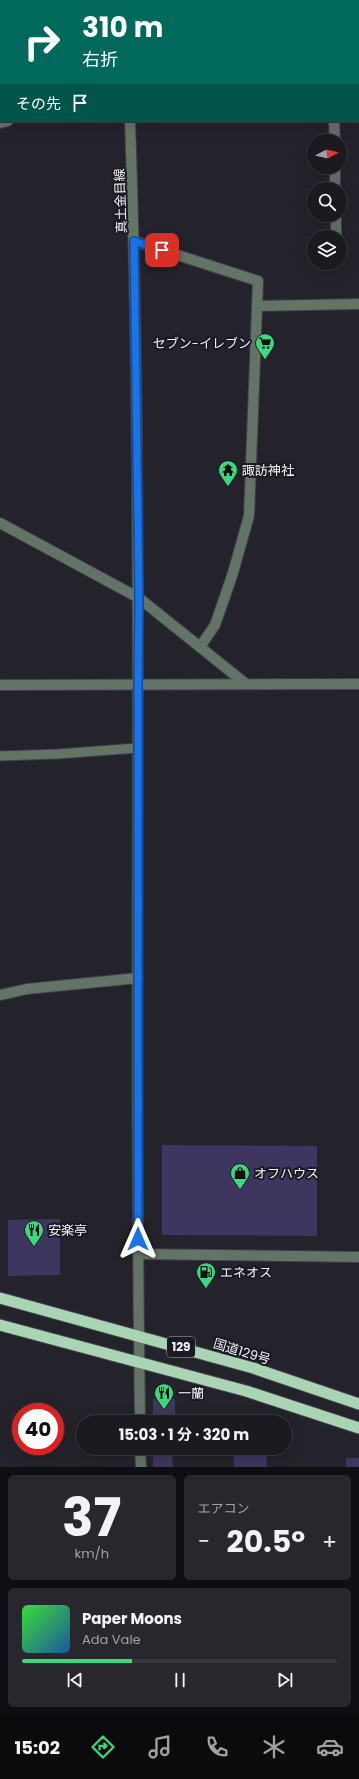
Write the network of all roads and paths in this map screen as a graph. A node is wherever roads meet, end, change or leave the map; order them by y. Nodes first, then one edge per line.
1 (130, 122) edge
2 (334, 122) edge
3 (335, 134) edge
4 (134, 241) junction
5 (359, 304) edge
6 (257, 306) junction
7 (0, 522) edge
8 (139, 598) junction
9 (200, 647) junction
10 (246, 684) junction
11 (359, 684) edge
12 (0, 685) edge
13 (138, 685) junction
14 (138, 748) junction
15 (0, 756) edge
16 (138, 978) junction
17 (0, 995) edge
18 (138, 1254) junction
19 (359, 1257) edge
20 (0, 1298) edge
21 (0, 1325) edge
22 (139, 1336) junction
23 (140, 1361) junction
24 (359, 1404) edge
25 (140, 1415) edge
26 (359, 1428) edge
27 (140, 1455) edge
28 (140, 1467) edge

1 - 4 street, 真土金目線
2 - 3 street
4 - 6 street
4 - 8 street, 真土金目線
5 - 6 street
6 - 9 street
7 - 8 street
8 - 9 street
8 - 13 street, 真土金目線
9 - 10 street
10 - 11 street
10 - 13 street
12 - 13 street
13 - 14 street, 真土金目線
14 - 15 lane
14 - 16 street, 真土金目線
16 - 17 street
16 - 18 street, 真土金目線
18 - 19 street
18 - 22 street, 真土金目線
20 - 22 highway, 国道129号 / 129
21 - 23 highway, 129
22 - 23 street, 真土金目線
22 - 24 highway, 国道129号 / 129
23 - 25 street, 真土金目線
23 - 26 highway, 129
27 - 28 street

